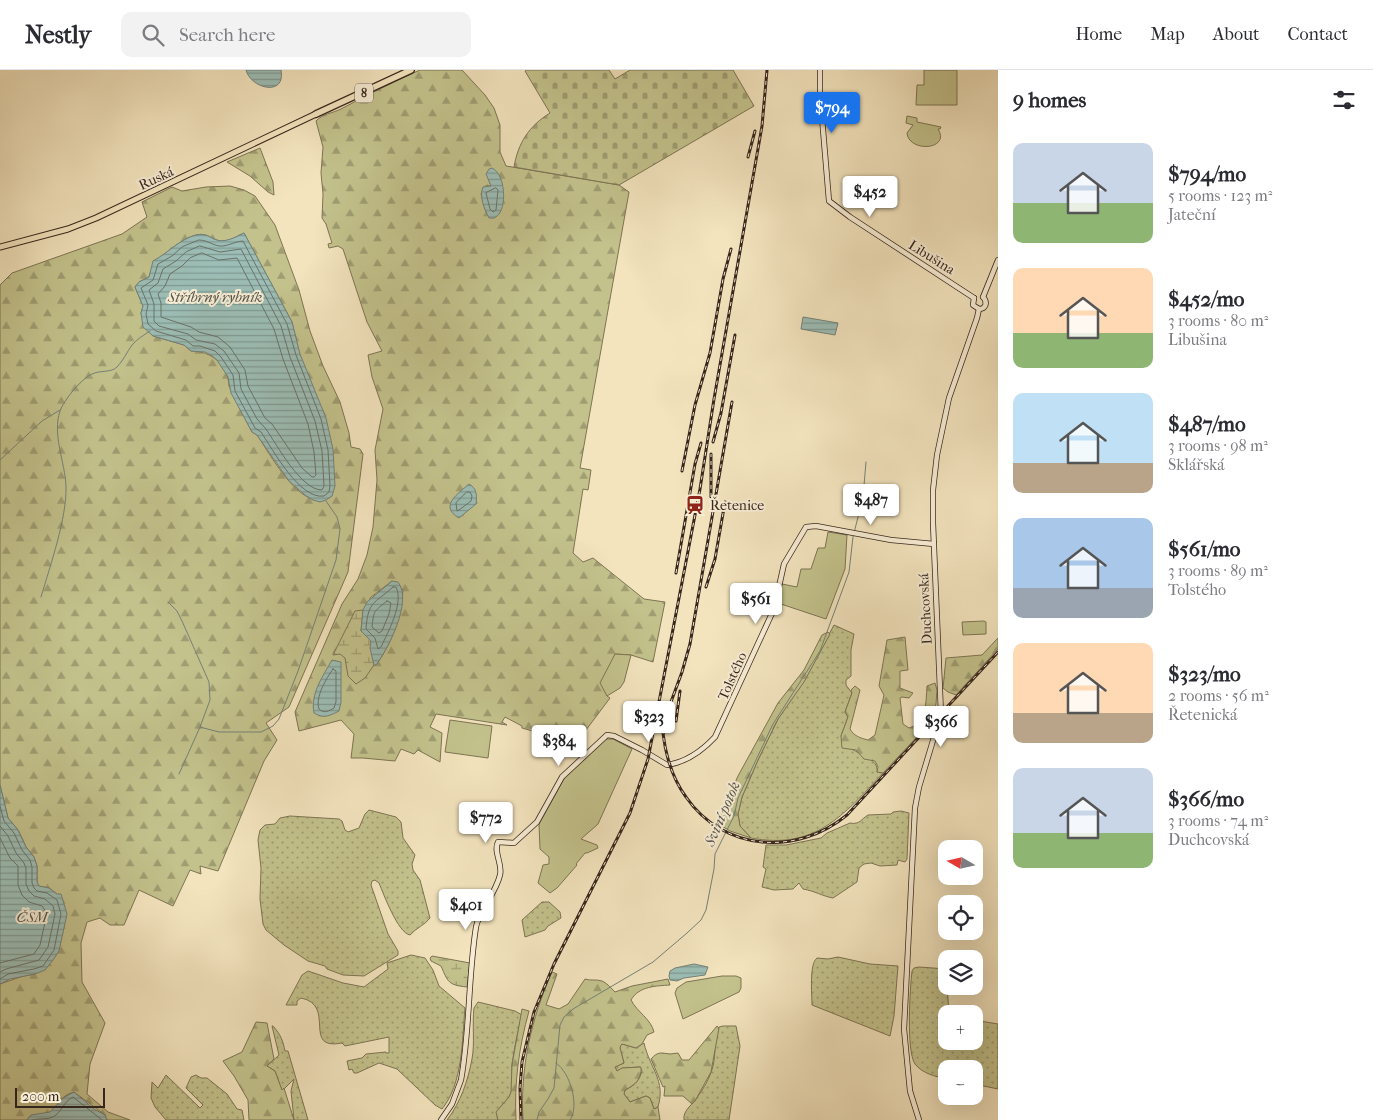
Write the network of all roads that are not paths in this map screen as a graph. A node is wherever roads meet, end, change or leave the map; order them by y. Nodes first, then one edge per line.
1 (404, 70) edge
2 (411, 70) edge
3 (820, 70) edge
4 (316, 114) junction
5 (0, 247) edge
6 (998, 260) edge
7 (983, 297) junction
8 (974, 298) junction
9 (978, 309) junction
10 (934, 544) junction
11 (441, 1120) edge
12 (919, 1120) edge

1 - 4 highway, 8
2 - 4 highway, 8
3 - 8 main road, Libušina
4 - 5 main road, Ruská / 8
6 - 7 main road, Duchcovská
7 - 8 main road
7 - 9 main road, Duchcovská
8 - 9 main road
9 - 10 main road, Duchcovská
10 - 11 main road, Tolstého
10 - 12 main road, Duchcovská

